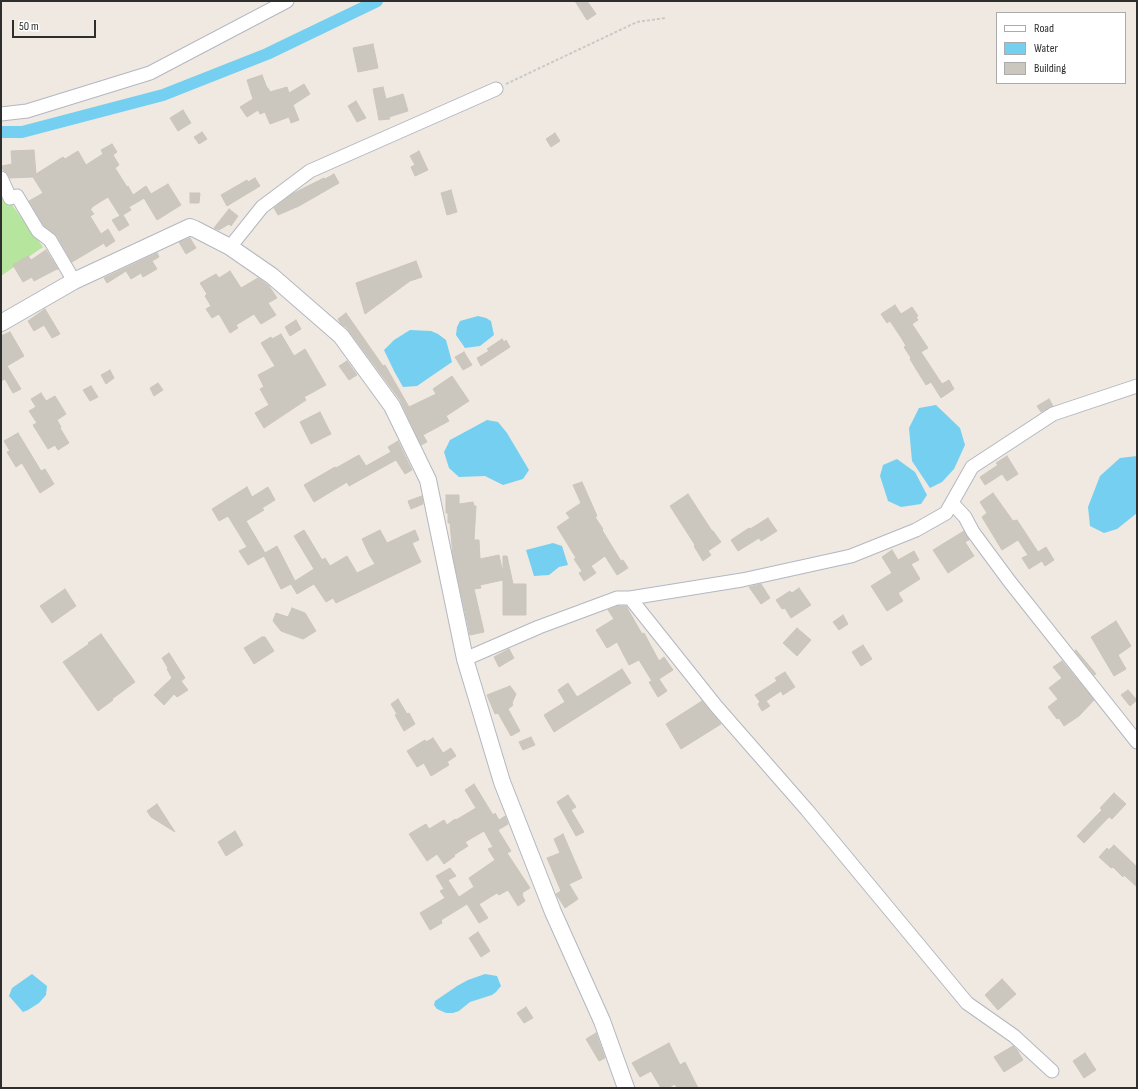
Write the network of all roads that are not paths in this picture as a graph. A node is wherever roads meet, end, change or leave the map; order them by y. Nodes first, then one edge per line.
1 (286, 1) edge
2 (496, 89) road end
3 (1, 114) edge
4 (1, 178) edge
5 (230, 247) junction
6 (74, 281) junction
7 (1, 323) edge
8 (1137, 386) edge
9 (952, 503) junction
10 (630, 598) junction
11 (465, 659) junction
12 (1137, 742) edge
13 (1052, 1071) dead end
14 (626, 1088) edge

1 - 3 street
2 - 5 street
4 - 6 street
5 - 6 street
5 - 11 street
6 - 7 street
8 - 9 street
9 - 10 street
9 - 12 street
10 - 11 street
10 - 13 street
11 - 14 street

